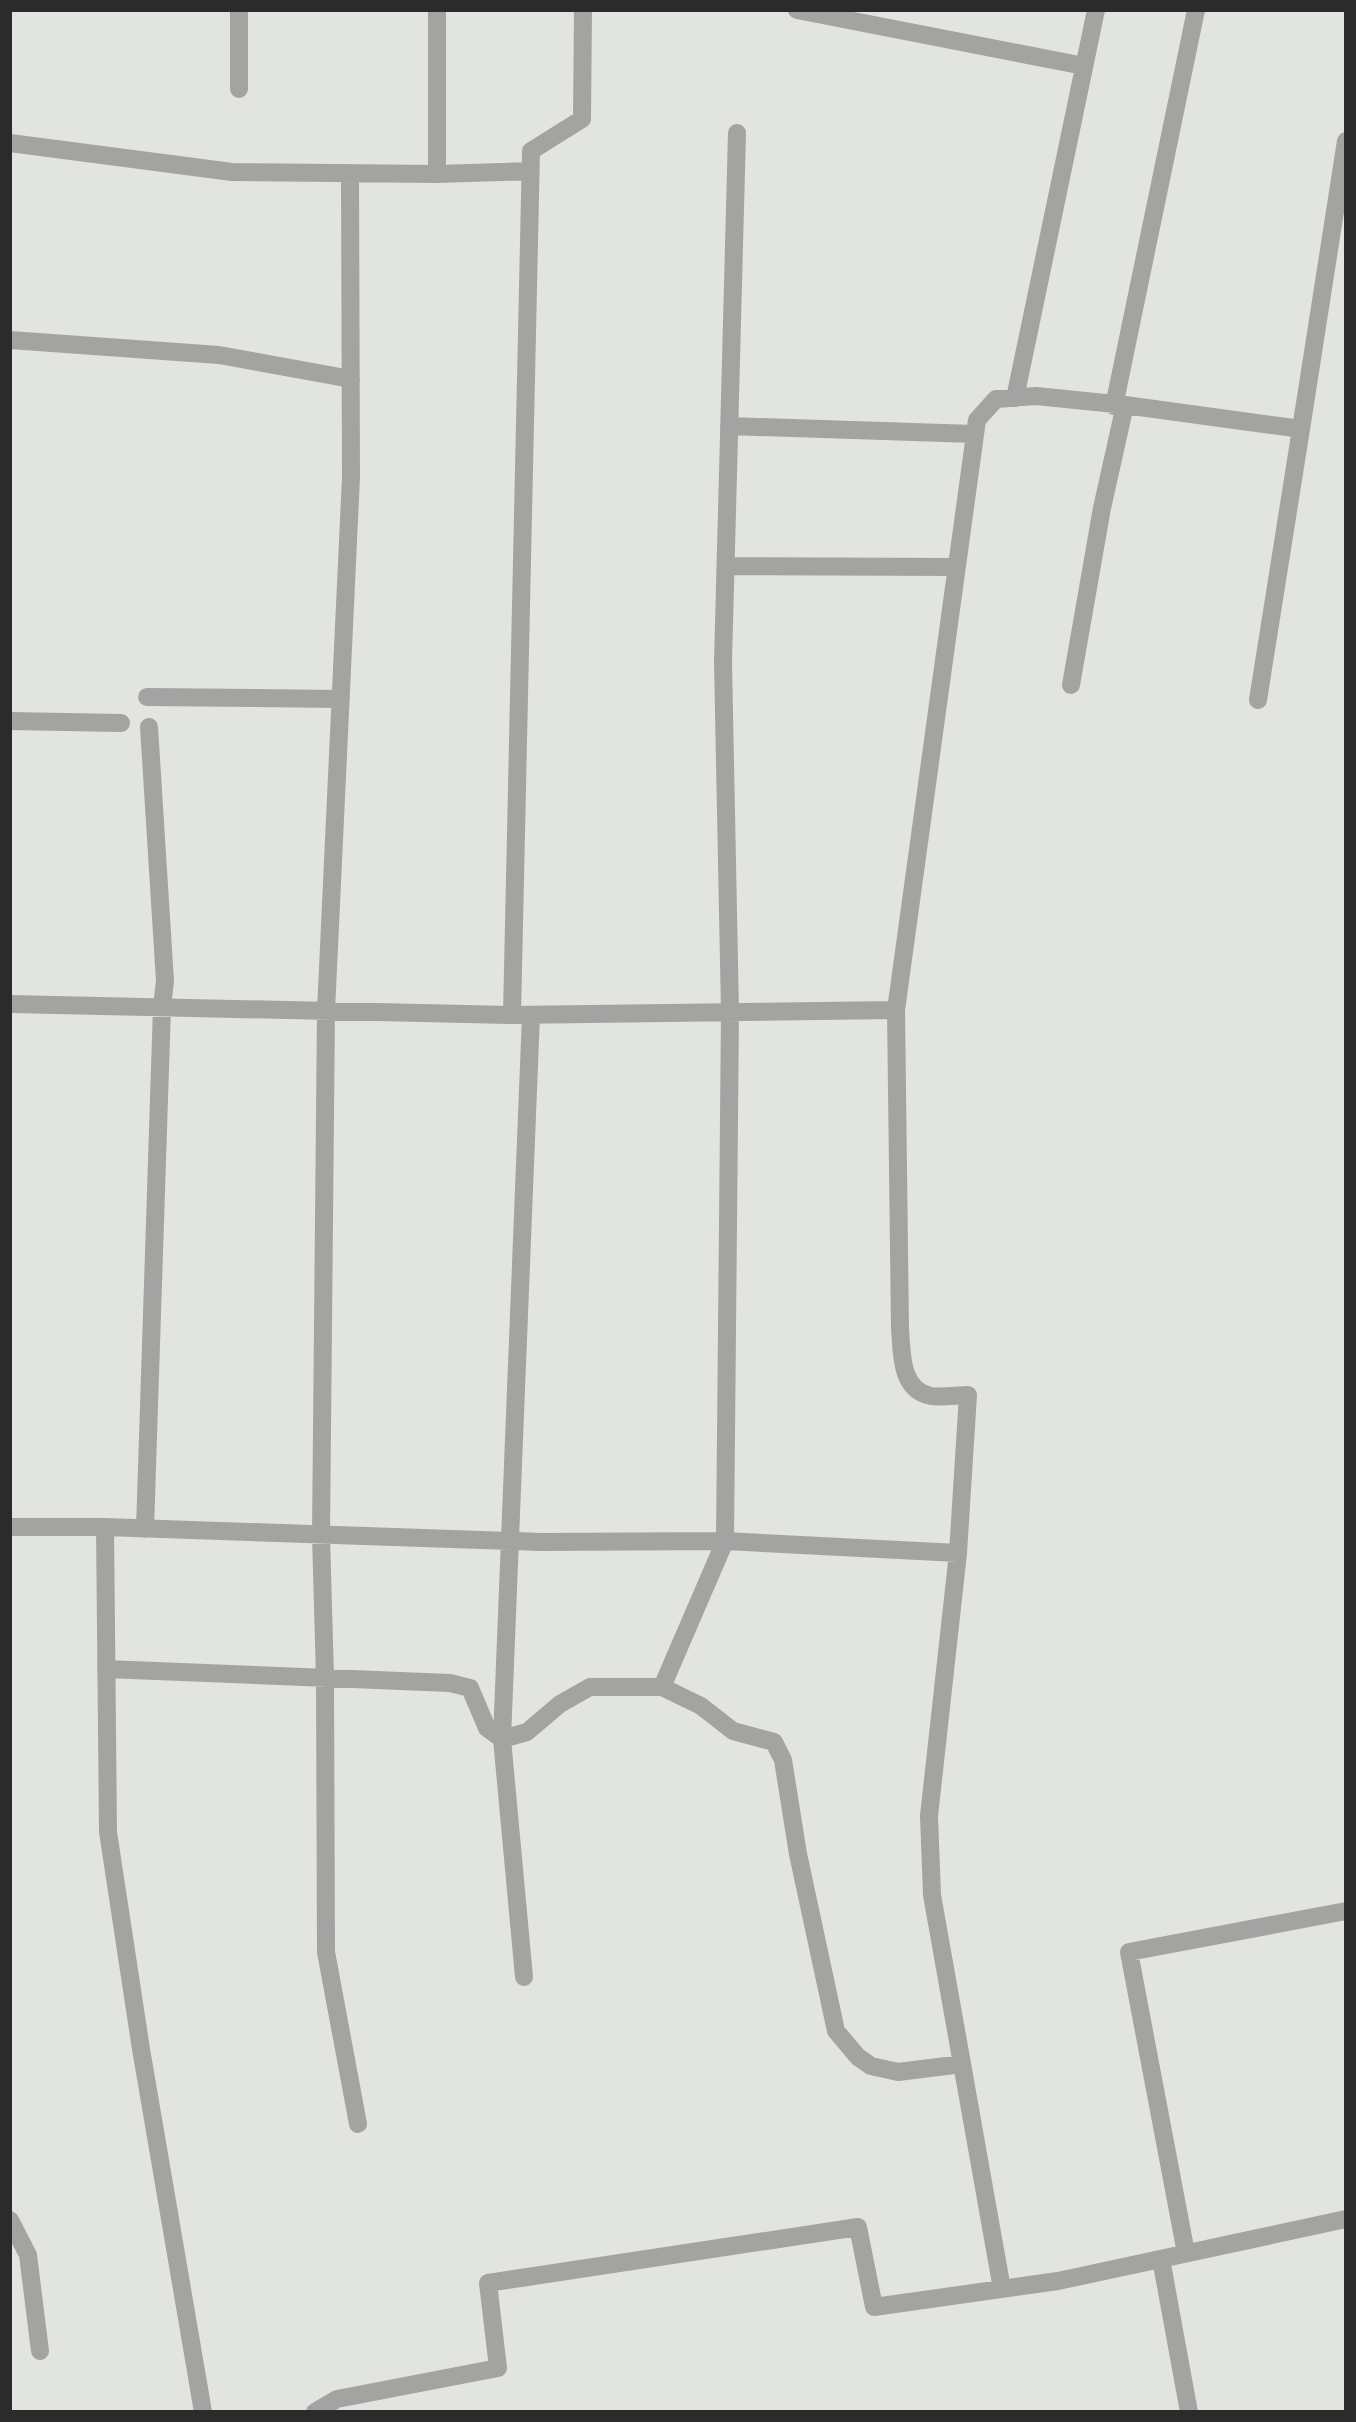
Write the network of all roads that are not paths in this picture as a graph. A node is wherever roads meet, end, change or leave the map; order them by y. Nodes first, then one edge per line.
1 (239, 10) edge
2 (437, 10) edge
3 (583, 10) edge
4 (797, 10) edge
5 (1096, 10) edge
6 (1196, 10) edge
7 (1084, 66) junction
8 (239, 89) dead end
9 (737, 133) dead end
10 (1346, 141) edge
11 (10, 143) edge
12 (530, 171) junction
13 (350, 173) junction
14 (437, 174) junction
15 (10, 340) edge
16 (351, 380) junction
17 (1015, 398) junction
18 (1119, 406) junction
19 (729, 426) junction
20 (1301, 429) junction
21 (974, 434) junction
22 (726, 566) junction
23 (957, 567) junction
24 (1071, 685) dead end
25 (147, 697) dead end
26 (341, 699) junction
27 (1258, 700) dead end
28 (10, 721) edge
29 (121, 723) dead end
30 (149, 727) dead end
31 (10, 1004) edge
32 (162, 1007) junction
33 (896, 1010) junction
34 (326, 1011) junction
35 (730, 1012) junction
36 (512, 1015) junction
37 (531, 1015) junction
38 (10, 1527) edge
39 (105, 1527) junction
40 (145, 1529) junction
41 (321, 1535) junction
42 (509, 1540) junction
43 (725, 1541) junction
44 (958, 1553) junction
45 (106, 1670) junction
46 (326, 1678) junction
47 (662, 1687) junction
48 (502, 1739) junction
49 (1346, 1911) edge
50 (524, 1977) dead end
51 (962, 2064) junction
52 (358, 2124) dead end
53 (1346, 2219) edge
54 (10, 2220) edge
55 (1186, 2253) junction
56 (1161, 2259) junction
57 (1002, 2289) junction
58 (40, 2351) dead end
59 (203, 2412) edge
60 (315, 2412) edge
61 (1189, 2412) edge

1 - 8 street
2 - 14 street
3 - 12 street
4 - 7 street
5 - 7 street
6 - 18 street
7 - 17 street
9 - 19 street
10 - 20 street
11 - 13 street
12 - 14 street
12 - 36 street
13 - 14 street
13 - 16 street
15 - 16 street
16 - 26 street
17 - 18 street
17 - 21 street
18 - 20 street
18 - 24 street
19 - 21 street
19 - 22 street
20 - 27 street
21 - 23 street
22 - 23 street
22 - 35 street
23 - 33 street
25 - 26 street
26 - 34 street
28 - 29 street
30 - 32 street
31 - 32 street
32 - 34 street
32 - 40 street
33 - 35 street
33 - 44 street
34 - 36 street
34 - 41 street
35 - 37 street
35 - 43 street
36 - 37 street
37 - 42 street
38 - 39 street
39 - 40 street
39 - 45 street
40 - 41 street
41 - 42 street
41 - 46 street
42 - 43 street
42 - 48 street
43 - 44 street
43 - 47 street
44 - 51 street
45 - 46 street
45 - 59 street
46 - 48 street
46 - 52 street
47 - 48 street
47 - 51 street
48 - 50 street
49 - 55 street
51 - 57 street
53 - 55 street
54 - 58 street
55 - 56 street
56 - 57 street
56 - 61 street
57 - 60 street

